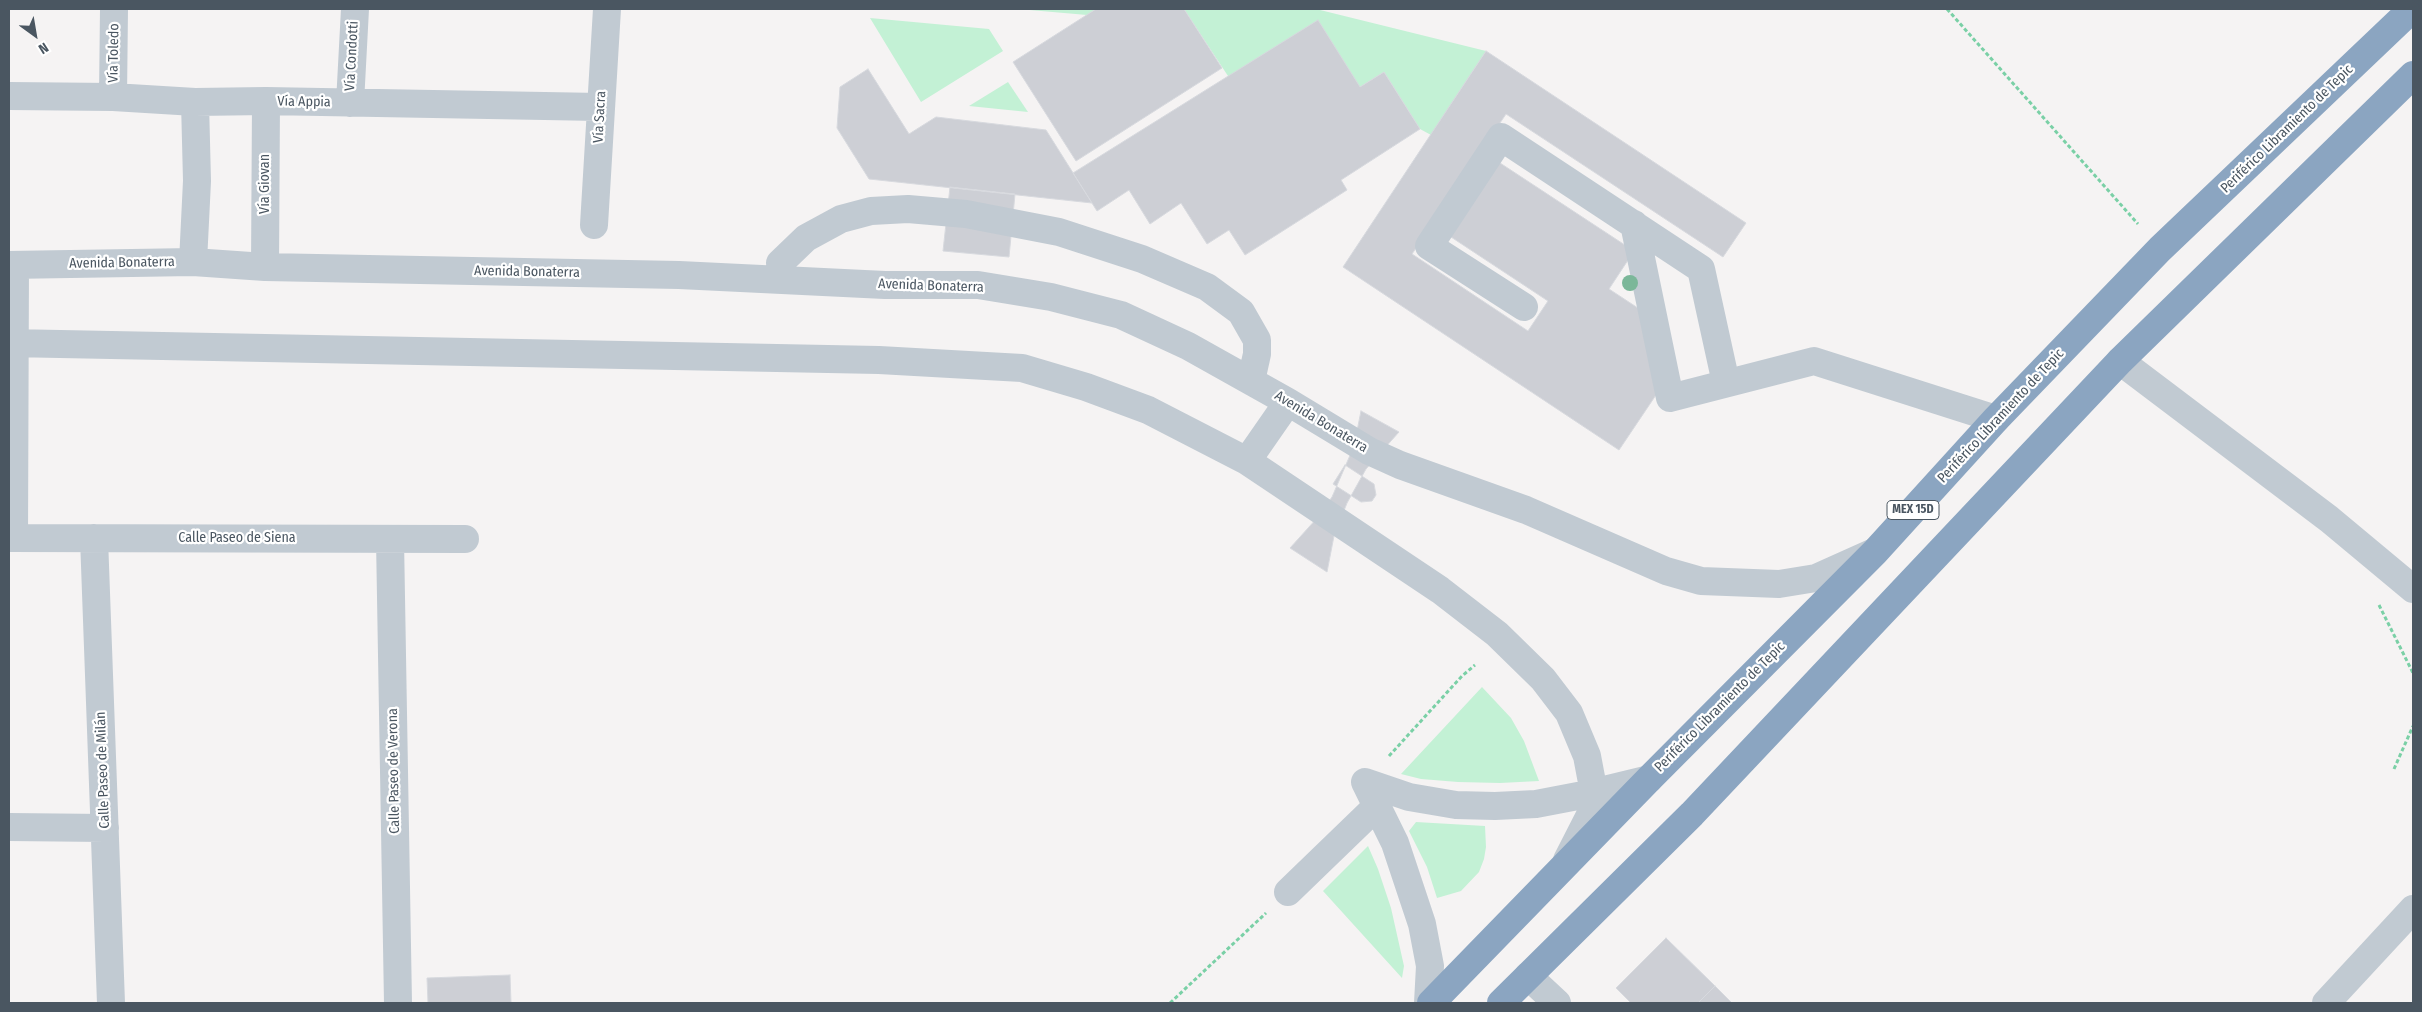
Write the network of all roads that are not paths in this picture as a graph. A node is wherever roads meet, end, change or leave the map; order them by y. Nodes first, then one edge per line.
1 (114, 9) edge
2 (355, 9) edge
3 (607, 9) edge
4 (2406, 16) edge
5 (2413, 75) edge
6 (9, 96) edge
7 (113, 98) junction
8 (266, 101) junction
9 (195, 102) junction
10 (350, 103) junction
11 (600, 107) junction
12 (1634, 224) junction
13 (594, 225) dead end
14 (193, 262) junction
15 (780, 263) dead end
16 (12, 265) edge
17 (265, 267) junction
18 (1524, 308) dead end
19 (12, 343) edge
20 (2120, 361) junction
21 (1251, 381) junction
22 (1726, 383) junction
23 (1288, 402) junction
24 (1996, 419) junction
25 (1248, 461) junction
26 (11, 538) edge
27 (94, 538) junction
28 (390, 539) junction
29 (465, 539) dead end
30 (1875, 552) junction
31 (2413, 588) edge
32 (1649, 778) junction
33 (1594, 792) junction
34 (1377, 806) junction
35 (9, 827) edge
36 (105, 828) junction
37 (1564, 866) junction
38 (1288, 892) road end
39 (2413, 909) edge
40 (1528, 976) junction
41 (111, 1003) edge
42 (398, 1003) edge
43 (1429, 1003) edge
44 (1502, 1003) edge
45 (1557, 1003) edge
46 (2326, 1003) edge

1 - 7 street, Vía Toledo
2 - 10 street, Vía Condotti
3 - 11 street, Vía Sacra
4 - 24 highway, Periférico Libramiento de Tepic / MEX 15D
5 - 20 highway
6 - 7 street, Vía Appia
7 - 9 street, Vía Appia
8 - 9 street, Vía Appia
8 - 10 street, Vía Appia
8 - 17 street, Vía Giovan
9 - 14 street
10 - 11 street, Vía Appia
11 - 13 street, Vía Sacra
12 - 18 street
12 - 22 street
12 - 22 street
14 - 16 street, Avenida Bonaterra
14 - 17 street, Avenida Bonaterra
15 - 21 street
16 - 19 street
17 - 21 street, Avenida Bonaterra
19 - 25 street
19 - 26 street
20 - 31 street
20 - 40 highway
21 - 23 street, Avenida Bonaterra
22 - 24 street
23 - 25 street
23 - 30 street, Avenida Bonaterra
24 - 30 highway, Periférico Libramiento de Tepic / MEX 15D
25 - 33 street
26 - 27 street, Calle Paseo de Siena
27 - 28 street, Calle Paseo de Siena
27 - 36 street, Calle Paseo de Milán
28 - 29 street, Calle Paseo de Siena
28 - 42 street, Calle Paseo de Verona
30 - 32 highway, Periférico Libramiento de Tepic / MEX 15D
32 - 33 street
32 - 37 highway, Periférico Libramiento de Tepic / MEX 15D
33 - 34 street
33 - 37 street
34 - 38 street
34 - 43 street
35 - 36 street
36 - 41 street, Calle Paseo de Milán
37 - 43 highway, Periférico Libramiento de Tepic / MEX 15D
39 - 46 street
40 - 44 highway
40 - 45 street

